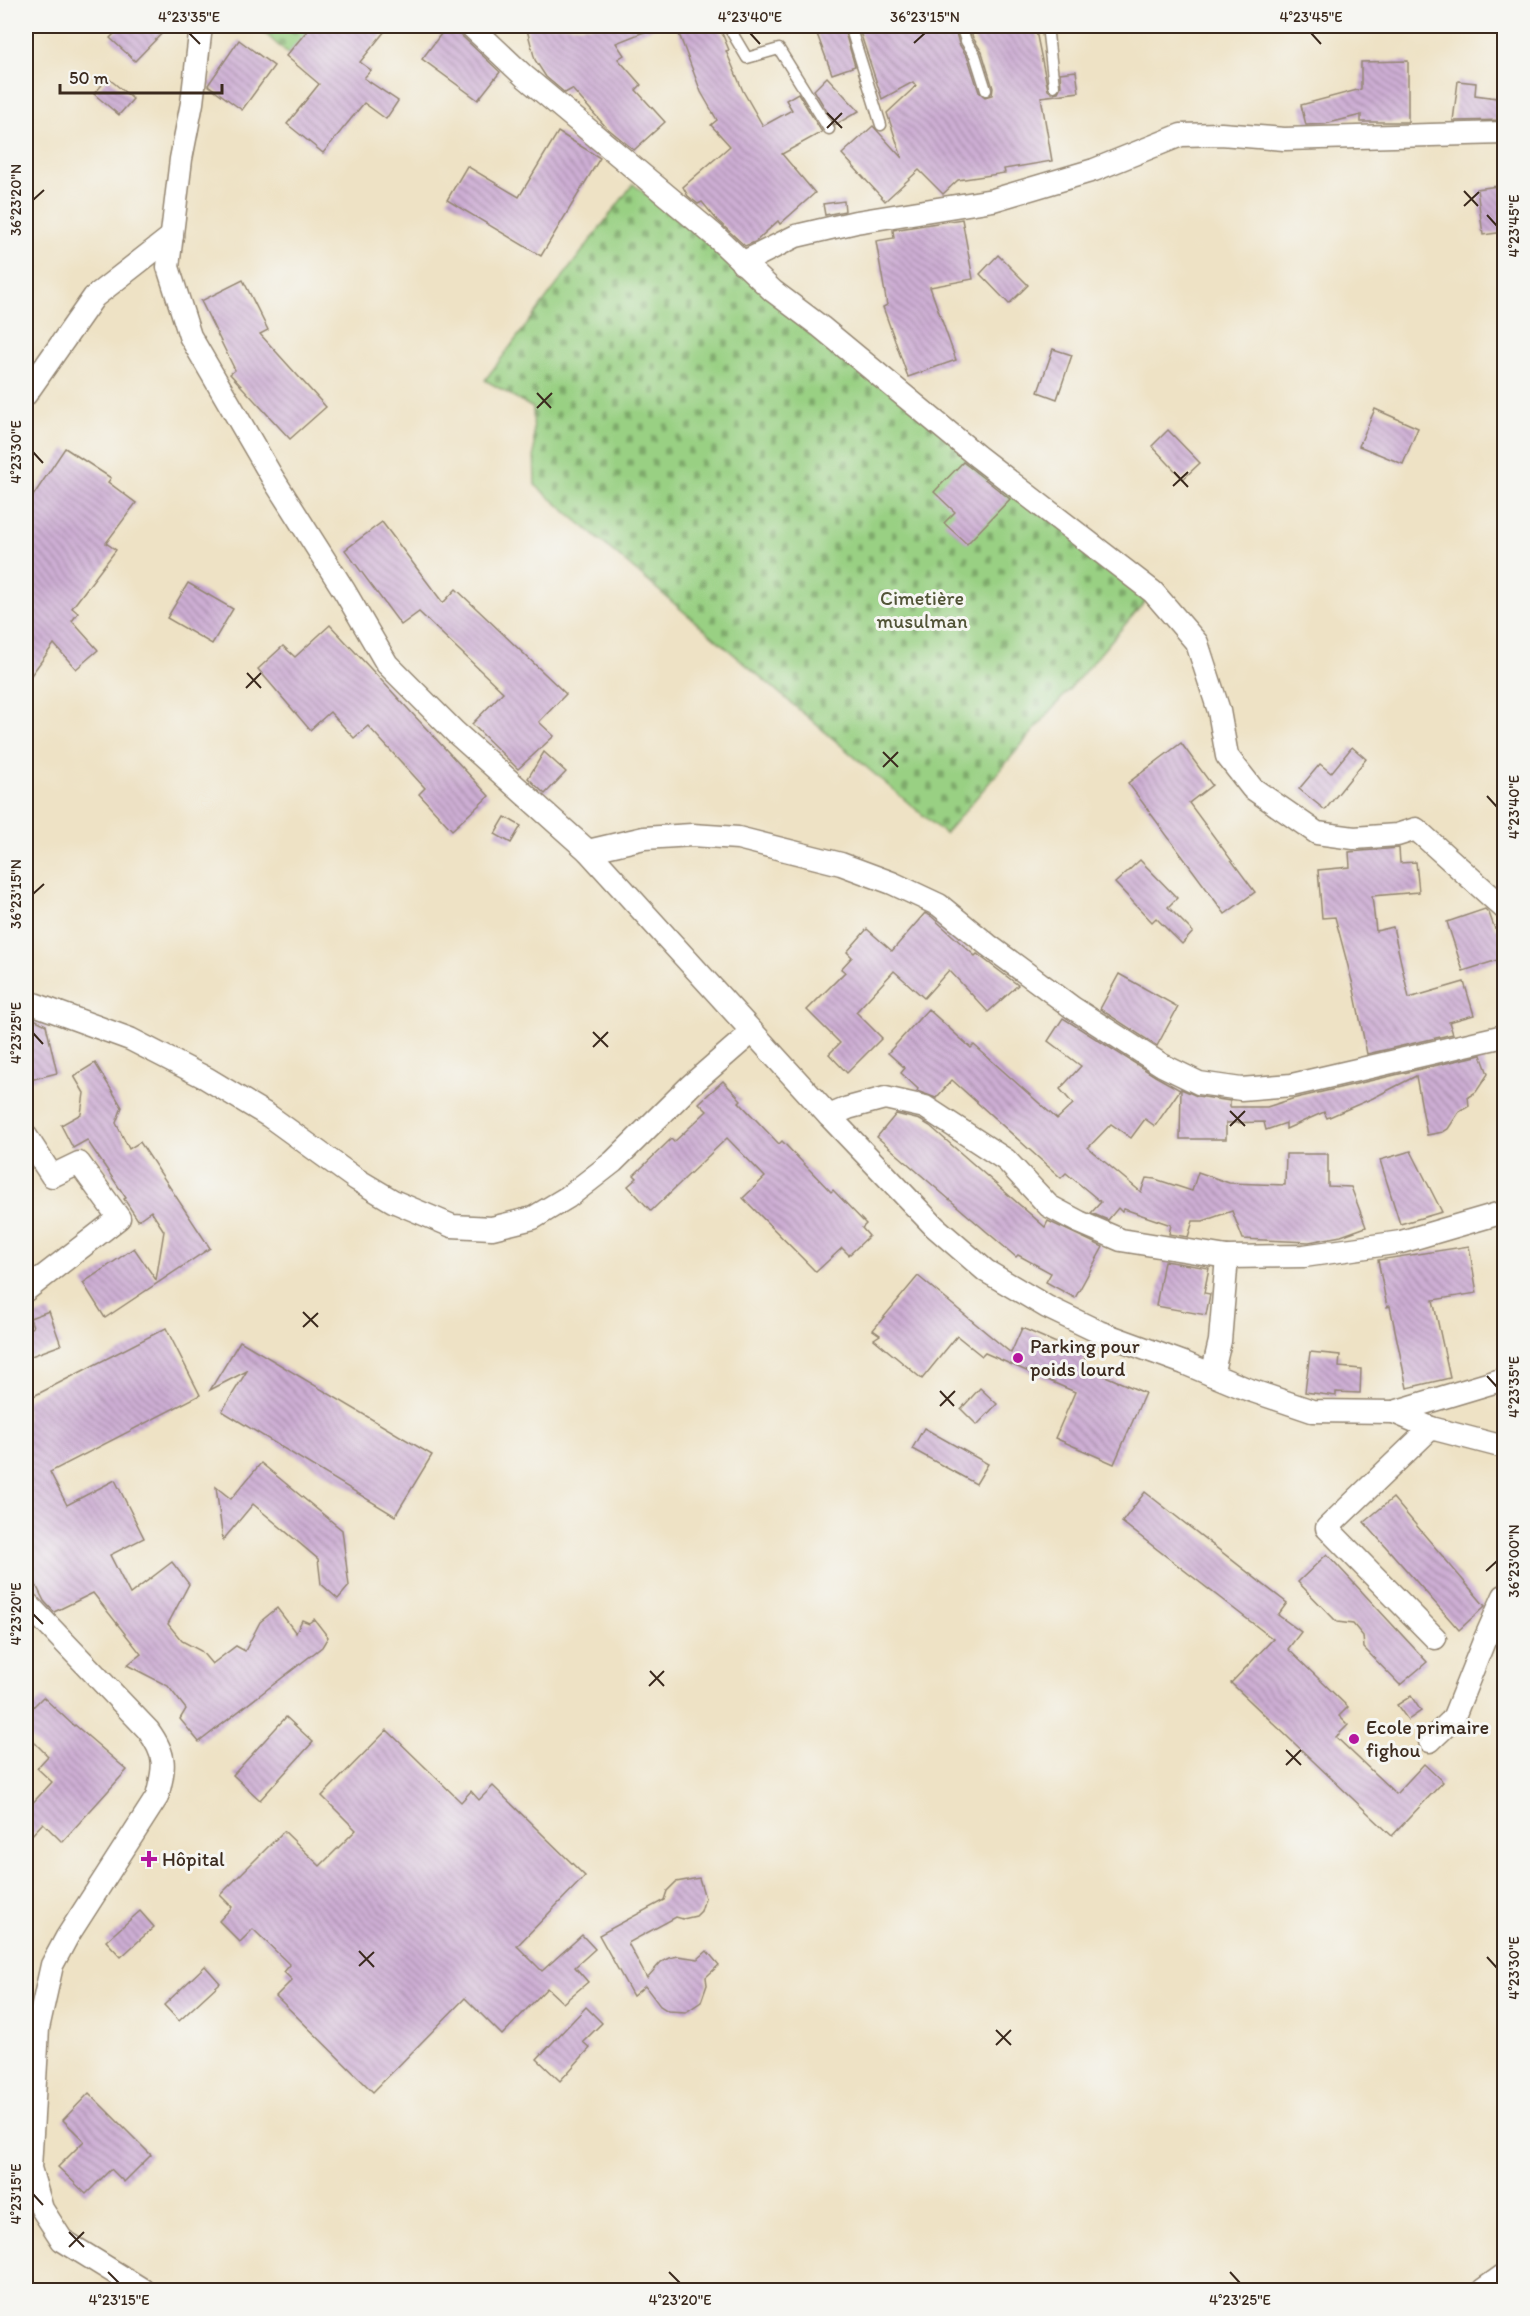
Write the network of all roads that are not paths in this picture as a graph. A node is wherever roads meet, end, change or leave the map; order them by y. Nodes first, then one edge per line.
1 (201, 26) edge
2 (471, 26) edge
3 (728, 26) edge
4 (850, 26) edge
5 (961, 26) edge
6 (1047, 26) edge
7 (1054, 86) dead end
8 (986, 90) dead end
9 (881, 125) dead end
10 (829, 129) dead end
11 (1504, 133) edge
12 (172, 236) junction
13 (742, 263) junction
14 (26, 394) edge
15 (588, 851) junction
16 (1504, 908) edge
17 (26, 1002) edge
18 (752, 1032) junction
19 (1504, 1036) edge
20 (829, 1116) junction
21 (26, 1136) edge
22 (1504, 1212) edge
23 (1227, 1257) junction
24 (26, 1290) edge
25 (1212, 1375) junction
26 (1504, 1379) edge
27 (1394, 1412) junction
28 (1431, 1428) junction
29 (1504, 1447) edge
30 (1504, 1596) edge
31 (26, 1602) edge
32 (1435, 1638) dead end
33 (1430, 1741) dead end
34 (1504, 2275) edge
35 (143, 2290) edge
36 (1483, 2290) edge

1 - 12 street
2 - 13 street
3 - 10 lane
4 - 9 lane
5 - 8 lane
6 - 7 lane
11 - 13 street
12 - 14 street
12 - 15 street
13 - 16 street
15 - 18 street
15 - 19 street
17 - 18 street
18 - 20 street
20 - 23 street
20 - 25 street
21 - 24 street
22 - 23 street
23 - 25 street
25 - 27 street
26 - 27 street
27 - 28 street
28 - 29 street
28 - 32 street
30 - 33 street
31 - 35 street
34 - 36 street

